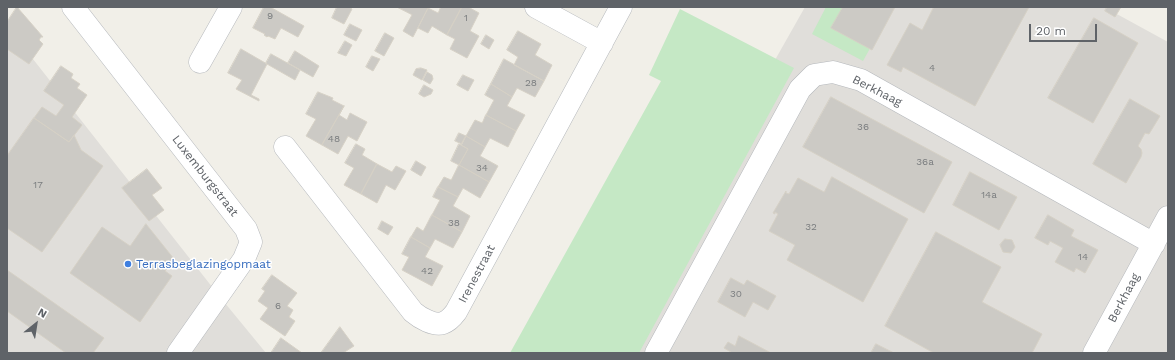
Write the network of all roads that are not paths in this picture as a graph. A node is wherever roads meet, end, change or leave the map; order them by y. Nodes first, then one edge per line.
1 (73, 7) edge
2 (231, 7) edge
3 (536, 7) edge
4 (621, 7) edge
5 (602, 43) junction
6 (200, 62) dead end
7 (286, 147) dead end
8 (1168, 217) edge
9 (1154, 244) junction
10 (178, 353) edge
11 (656, 353) edge
12 (1094, 353) edge

1 - 10 street, Luxemburgstraat
2 - 6 street
3 - 5 street
4 - 5 street, Irenestraat
5 - 7 street, Irenestraat
8 - 9 street, Berkhaag
9 - 11 street, Berkhaag
9 - 12 street, Berkhaag

